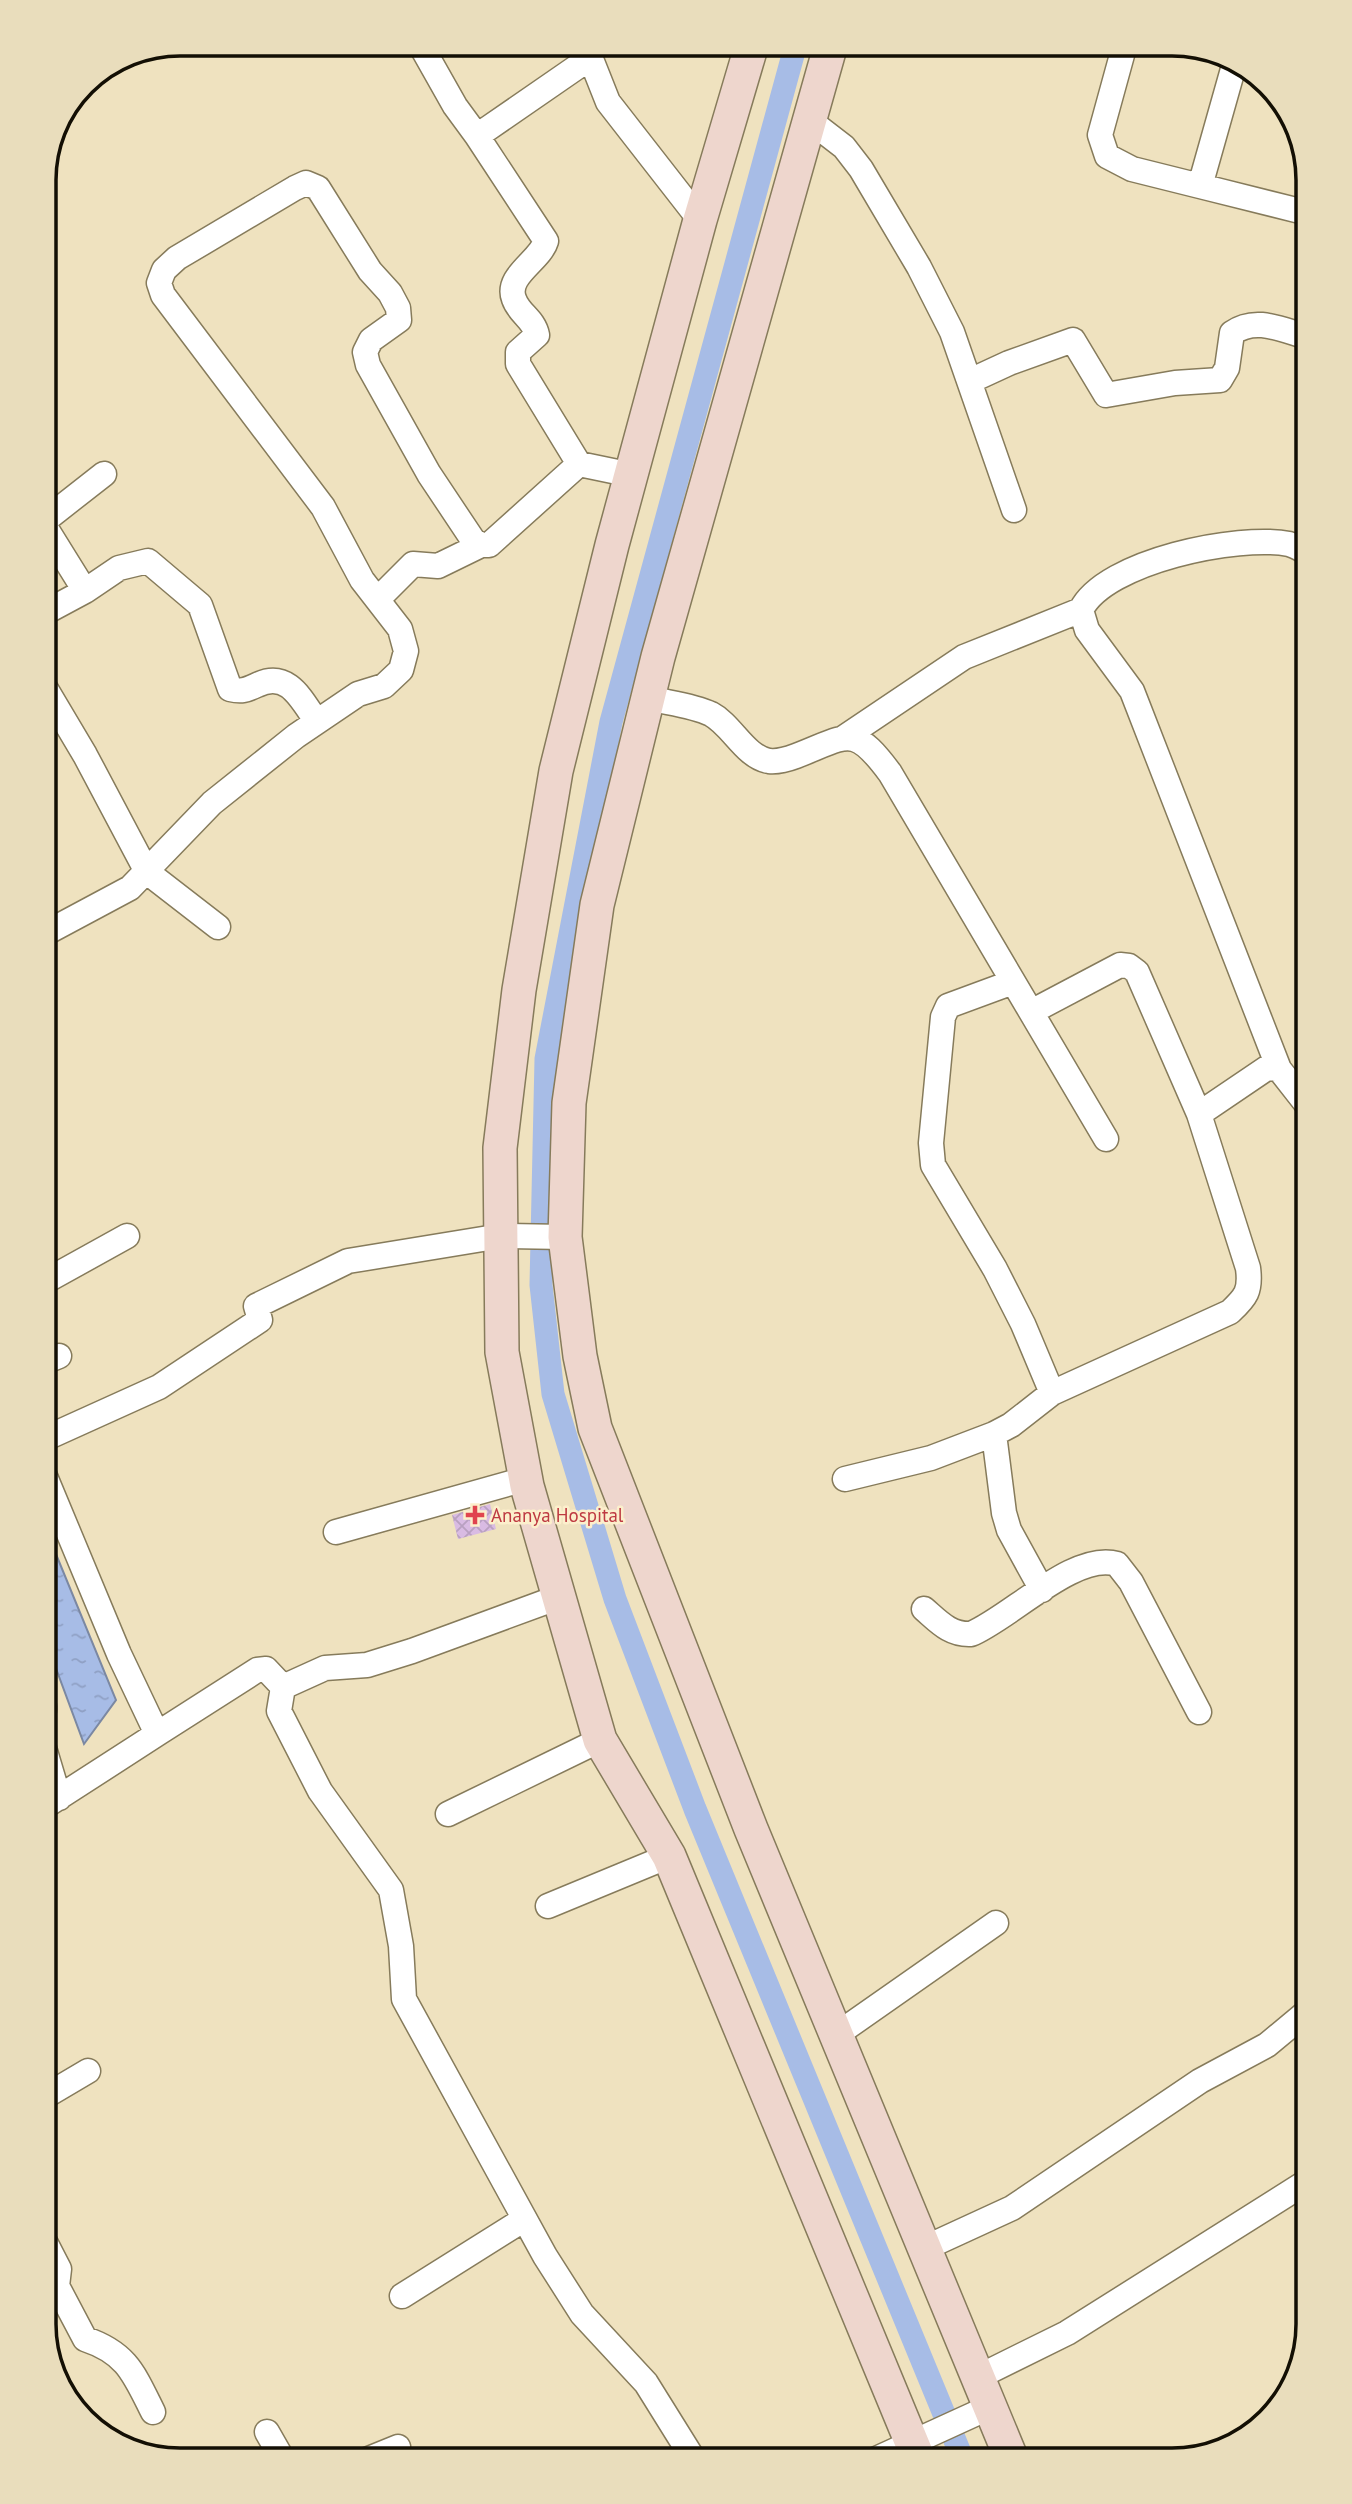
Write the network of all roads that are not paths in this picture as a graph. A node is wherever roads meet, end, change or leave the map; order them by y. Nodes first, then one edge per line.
1 (426, 56) edge
2 (581, 56) edge
3 (589, 56) edge
4 (748, 56) edge
5 (828, 56) edge
6 (1122, 56) edge
7 (1232, 72) edge
8 (809, 120) junction
9 (477, 136) junction
10 (1200, 186) junction
11 (1296, 211) edge
12 (700, 220) junction
13 (1296, 334) edge
14 (970, 381) junction
15 (579, 464) junction
16 (104, 474) dead end
17 (632, 475) junction
18 (1014, 510) dead end
19 (56, 513) edge
20 (56, 543) edge
21 (481, 545) junction
22 (1296, 546) edge
23 (85, 591) junction
24 (378, 599) junction
25 (56, 607) edge
26 (1081, 610) junction
27 (648, 698) junction
28 (56, 706) edge
29 (317, 722) junction
30 (845, 737) junction
31 (147, 873) junction
32 (218, 927) dead end
33 (56, 928) edge
34 (1013, 982) junction
35 (1031, 1012) junction
36 (1279, 1069) junction
37 (1296, 1091) edge
38 (1199, 1114) junction
39 (1106, 1139) dead end
40 (127, 1236) dead end
41 (509, 1236) junction
42 (560, 1237) junction
43 (56, 1275) edge
44 (1052, 1393) junction
45 (56, 1434) edge
46 (994, 1434) junction
47 (525, 1479) junction
48 (845, 1479) dead end
49 (56, 1503) edge
50 (337, 1532) dead end
51 (1042, 1590) junction
52 (559, 1597) junction
53 (925, 1609) dead end
54 (283, 1687) junction
55 (1199, 1712) dead end
56 (158, 1734) junction
57 (600, 1740) junction
58 (56, 1800) edge
59 (449, 1814) dead end
60 (669, 1856) junction
61 (548, 1906) dead end
62 (996, 1923) dead end
63 (1296, 2021) edge
64 (836, 2035) junction
65 (88, 2071) dead end
66 (56, 2090) edge
67 (1296, 2189) edge
68 (523, 2220) junction
69 (925, 2248) junction
70 (56, 2263) edge
71 (402, 2296) dead end
72 (978, 2401) junction
73 (153, 2412) dead end
74 (267, 2432) dead end
75 (921, 2444) edge
76 (398, 2446) dead end
77 (276, 2448) edge
78 (393, 2448) edge
79 (687, 2448) edge
80 (1005, 2448) edge

1 - 9 street
2 - 9 street
3 - 12 street
4 - 12 street
5 - 8 street
6 - 10 street
7 - 10 street
8 - 14 street
8 - 27 street
9 - 15 street
10 - 11 street
12 - 17 street
13 - 14 street
14 - 18 street
15 - 17 street
15 - 21 street
16 - 19 street
17 - 41 street
20 - 23 street
21 - 24 street
21 - 24 street
22 - 26 street
23 - 25 street
23 - 29 street
24 - 29 street
26 - 30 street
26 - 36 street
27 - 30 street
27 - 42 street
28 - 31 street
29 - 31 street
30 - 34 street
31 - 32 street
31 - 33 street
34 - 35 street
34 - 44 street
35 - 38 street
35 - 39 street
36 - 37 street
36 - 38 street
38 - 44 street
40 - 43 street
41 - 42 street
41 - 45 street
41 - 47 street
42 - 64 street
44 - 46 street
46 - 48 street
46 - 51 street
47 - 50 street
47 - 52 street
49 - 56 street
51 - 53 street
51 - 55 street
52 - 54 street
52 - 57 street
54 - 56 street
54 - 68 street
56 - 58 street
57 - 59 street
57 - 60 street
60 - 61 street
60 - 75 street
62 - 64 street
63 - 69 street
64 - 69 street
65 - 66 street
67 - 72 street
68 - 71 street
68 - 79 street
69 - 72 street
70 - 73 street
72 - 75 street
72 - 80 street
74 - 77 street
76 - 78 street

